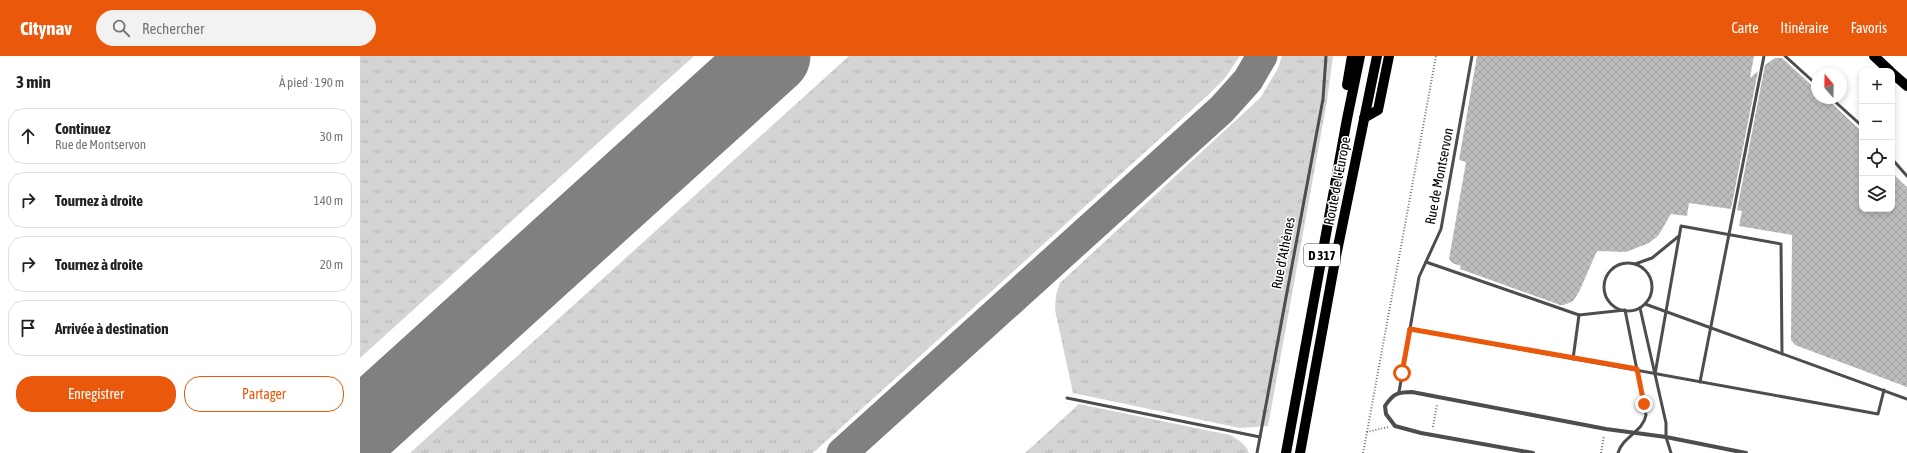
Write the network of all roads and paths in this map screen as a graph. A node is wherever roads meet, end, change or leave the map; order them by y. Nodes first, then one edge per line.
1 (1326, 56) edge
2 (1352, 56) edge
3 (1360, 56) edge
4 (1377, 56) edge
5 (1390, 56) edge
6 (1436, 56) edge
7 (1472, 56) edge
8 (1764, 56) edge
9 (1785, 56) edge
10 (1874, 56) edge
11 (1887, 68) edge
12 (1895, 76) edge
13 (1811, 80) edge
14 (1907, 86) edge
15 (1838, 104) edge
16 (1364, 118) junction
17 (1347, 119) junction
18 (1859, 123) edge
19 (1895, 164) edge
20 (1907, 176) edge
21 (1729, 234) junction
22 (1679, 236) junction
23 (1426, 262) junction
24 (1635, 264) junction
25 (1645, 304) junction
26 (1640, 308) junction
27 (1625, 310) junction
28 (1666, 312) junction
29 (1579, 315) junction
30 (1711, 328) junction
31 (1410, 329) junction
32 (1782, 354) junction
33 (1573, 359) junction
34 (1637, 369) junction
35 (1655, 374) junction
36 (1700, 382) junction
37 (1884, 390) junction
38 (1399, 392) junction
39 (1438, 397) junction
40 (1068, 398) dead end
41 (1907, 398) edge
42 (1395, 426) junction
43 (1606, 429) junction
44 (1367, 432) junction
45 (1432, 434) junction
46 (1634, 434) junction
47 (1260, 437) junction
48 (1666, 437) junction
49 (1257, 453) edge
50 (1286, 453) edge
51 (1300, 453) edge
52 (1363, 453) edge
53 (1533, 453) edge
54 (1601, 453) edge
55 (1618, 453) edge
56 (1671, 453) edge
57 (1746, 453) edge

1 - 47 lane, Rue d'Athènes
2 - 17 main road
3 - 17 main road, Route de l'Europe / D 317
4 - 16 main road, Route de l'Europe / D 317
5 - 16 main road
6 - 44 path
7 - 23 lane, Rue de Montservon
8 - 21 lane
9 - 13 lane
10 - 11 main road
12 - 14 main road
15 - 18 lane
16 - 51 main road, Route de l'Europe / D 317
17 - 50 main road, Route de l'Europe / D 317
19 - 20 lane
21 - 22 lane
21 - 30 lane
21 - 32 lane
22 - 24 lane
22 - 28 lane
23 - 29 lane
23 - 31 lane, Rue de Montservon
24 - 25 lane
24 - 27 lane
25 - 26 lane
25 - 28 lane
26 - 27 lane
26 - 35 lane
27 - 29 lane
27 - 34 lane
28 - 30 lane
28 - 35 lane
29 - 33 lane
30 - 32 lane
30 - 36 lane
31 - 33 lane
31 - 38 lane, Rue de Montservon
32 - 37 lane
33 - 34 lane
34 - 35 lane
34 - 46 lane
35 - 36 lane
35 - 48 lane
36 - 37 lane
37 - 41 lane
38 - 39 street
38 - 42 street
39 - 43 street
39 - 45 path
40 - 47 lane
42 - 44 path
42 - 45 street
43 - 46 street
43 - 54 path
44 - 52 path
45 - 53 street
46 - 48 street
46 - 55 lane
47 - 49 lane, Rue d'Athènes
48 - 56 lane
48 - 57 street

